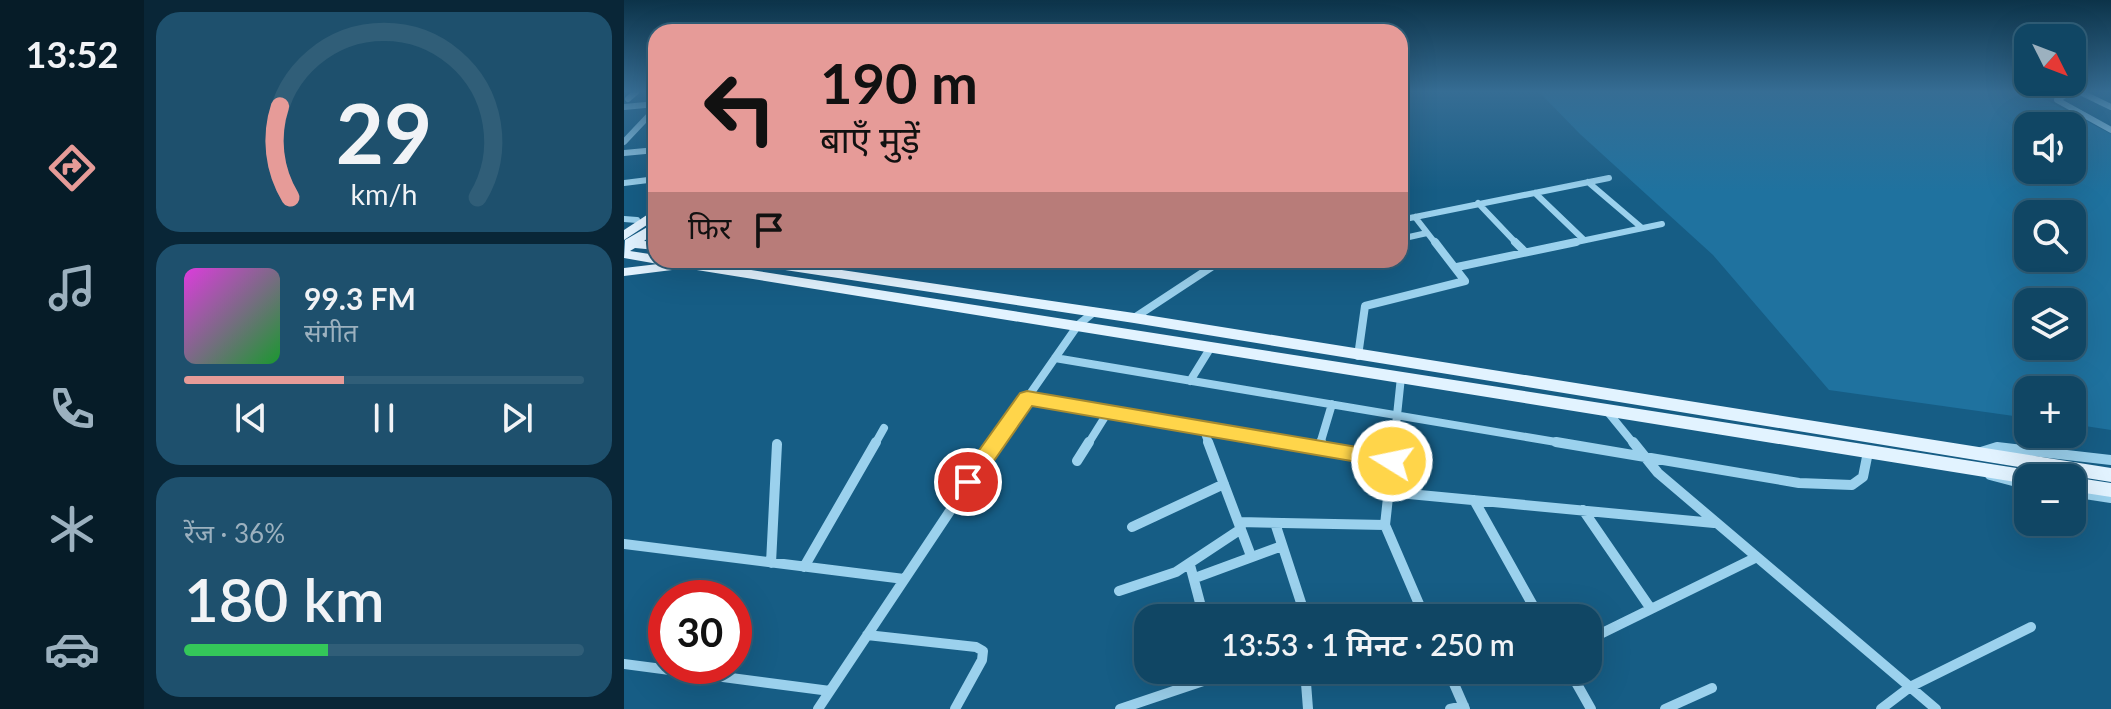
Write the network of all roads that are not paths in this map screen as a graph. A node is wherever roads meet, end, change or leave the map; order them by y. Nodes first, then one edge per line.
1 (639, 125) edge
2 (624, 142) edge
3 (648, 151) edge
4 (624, 153) edge
5 (1609, 178) dead end
6 (648, 180) edge
7 (1588, 182) junction
8 (624, 183) edge
9 (1535, 193) junction
10 (1478, 203) junction
11 (648, 215) edge
12 (1415, 217) junction
13 (1408, 218) edge
14 (648, 221) edge
15 (628, 222) edge
16 (1662, 224) dead end
17 (1642, 228) junction
18 (648, 231) edge
19 (1427, 233) junction
20 (1408, 237) edge
21 (1583, 239) junction
22 (626, 245) edge
23 (648, 246) edge
24 (1525, 252) junction
25 (648, 255) edge
26 (1457, 267) junction
27 (661, 268) edge
28 (708, 268) edge
29 (800, 268) edge
30 (1210, 268) edge
31 (624, 272) edge
32 (1094, 312) junction
33 (1134, 318) junction
34 (1078, 325) junction
35 (1211, 347) junction
36 (1358, 356) junction
37 (1055, 358) junction
38 (1401, 377) junction
39 (1190, 381) junction
40 (1027, 398) junction
41 (1332, 404) junction
42 (1607, 410) junction
43 (1108, 412) junction
44 (1397, 415) junction
45 (884, 428) dead end
46 (1203, 428) junction
47 (777, 444) dead end
48 (1319, 448) junction
49 (1868, 452) junction
50 (1645, 457) junction
51 (2111, 460) edge
52 (1077, 461) dead end
53 (1392, 461) junction
54 (1976, 462) junction
55 (2014, 472) edge
56 (2111, 475) edge
57 (2014, 482) edge
58 (1224, 484) junction
59 (2086, 486) edge
60 (2111, 490) edge
61 (1388, 492) junction
62 (2086, 494) edge
63 (2111, 498) edge
64 (1474, 500) junction
65 (1583, 510) junction
66 (1275, 523) junction
67 (1716, 523) junction
68 (1385, 525) junction
69 (1240, 526) junction
70 (1132, 527) dead end
71 (624, 544) edge
72 (1282, 546) junction
73 (1251, 556) junction
74 (1757, 557) junction
75 (771, 563) junction
76 (1190, 565) junction
77 (804, 567) junction
78 (1195, 578) junction
79 (904, 579) junction
80 (1119, 591) dead end
81 (1201, 604) edge
82 (1301, 604) edge
83 (1418, 604) edge
84 (1532, 604) edge
85 (1651, 609) junction
86 (2031, 627) dead end
87 (1602, 633) edge
88 (867, 635) junction
89 (624, 664) edge
90 (1187, 684) edge
91 (1306, 684) edge
92 (1454, 684) edge
93 (1577, 684) edge
94 (1910, 687) junction
95 (1712, 688) dead end
96 (830, 691) junction
97 (1465, 707) edge
98 (818, 709) edge
99 (955, 709) edge
100 (1120, 709) edge
101 (1308, 709) edge
102 (1450, 709) edge
103 (1591, 709) edge
104 (1665, 709) edge
105 (1881, 709) edge
106 (1936, 709) edge

1 - 2 street
3 - 4 street
5 - 7 street
6 - 8 street
7 - 9 street
7 - 17 street
9 - 10 street
9 - 21 street
10 - 12 street
10 - 24 street
11 - 15 main road
12 - 13 street
12 - 19 street
14 - 22 main road
16 - 17 street
17 - 21 street
18 - 22 main road
19 - 20 street
19 - 26 street
21 - 24 street
22 - 23 main road
22 - 25 main road
24 - 26 street
26 - 36 street
27 - 31 main road
28 - 34 main road
29 - 32 main road
30 - 33 street
32 - 33 main road
32 - 34 street
33 - 36 main road
34 - 35 main road
34 - 37 street
35 - 38 main road
35 - 39 street
36 - 54 main road
37 - 39 street
37 - 40 street
38 - 42 main road
38 - 44 street
39 - 41 street
40 - 43 street
40 - 79 street
41 - 44 street
41 - 48 street
42 - 49 main road
42 - 50 street
43 - 46 street
43 - 52 street
44 - 50 street
44 - 53 street
45 - 77 street
46 - 48 street
46 - 58 street
47 - 75 street
48 - 53 street
49 - 50 street
49 - 54 main road
50 - 67 street
51 - 54 street
53 - 61 street
54 - 55 main road
54 - 56 main road
54 - 57 street
58 - 69 street
58 - 70 street
59 - 60 main road
61 - 64 street
61 - 68 street
62 - 63 street
64 - 65 street
64 - 84 street
65 - 67 street
65 - 85 street
66 - 68 street
66 - 69 street
66 - 72 street
67 - 74 street
68 - 83 street
69 - 73 street
69 - 76 street
71 - 75 street
72 - 73 street
72 - 82 street
73 - 78 street
74 - 85 street
74 - 94 street
75 - 77 street
76 - 78 street
76 - 80 street
77 - 79 street
78 - 81 street
79 - 88 street
85 - 87 street
86 - 94 street
88 - 96 street
88 - 99 street
89 - 96 street
90 - 100 street
91 - 101 street
92 - 97 street
93 - 103 street
94 - 105 street
94 - 106 street
95 - 104 street
96 - 98 street
97 - 102 street

